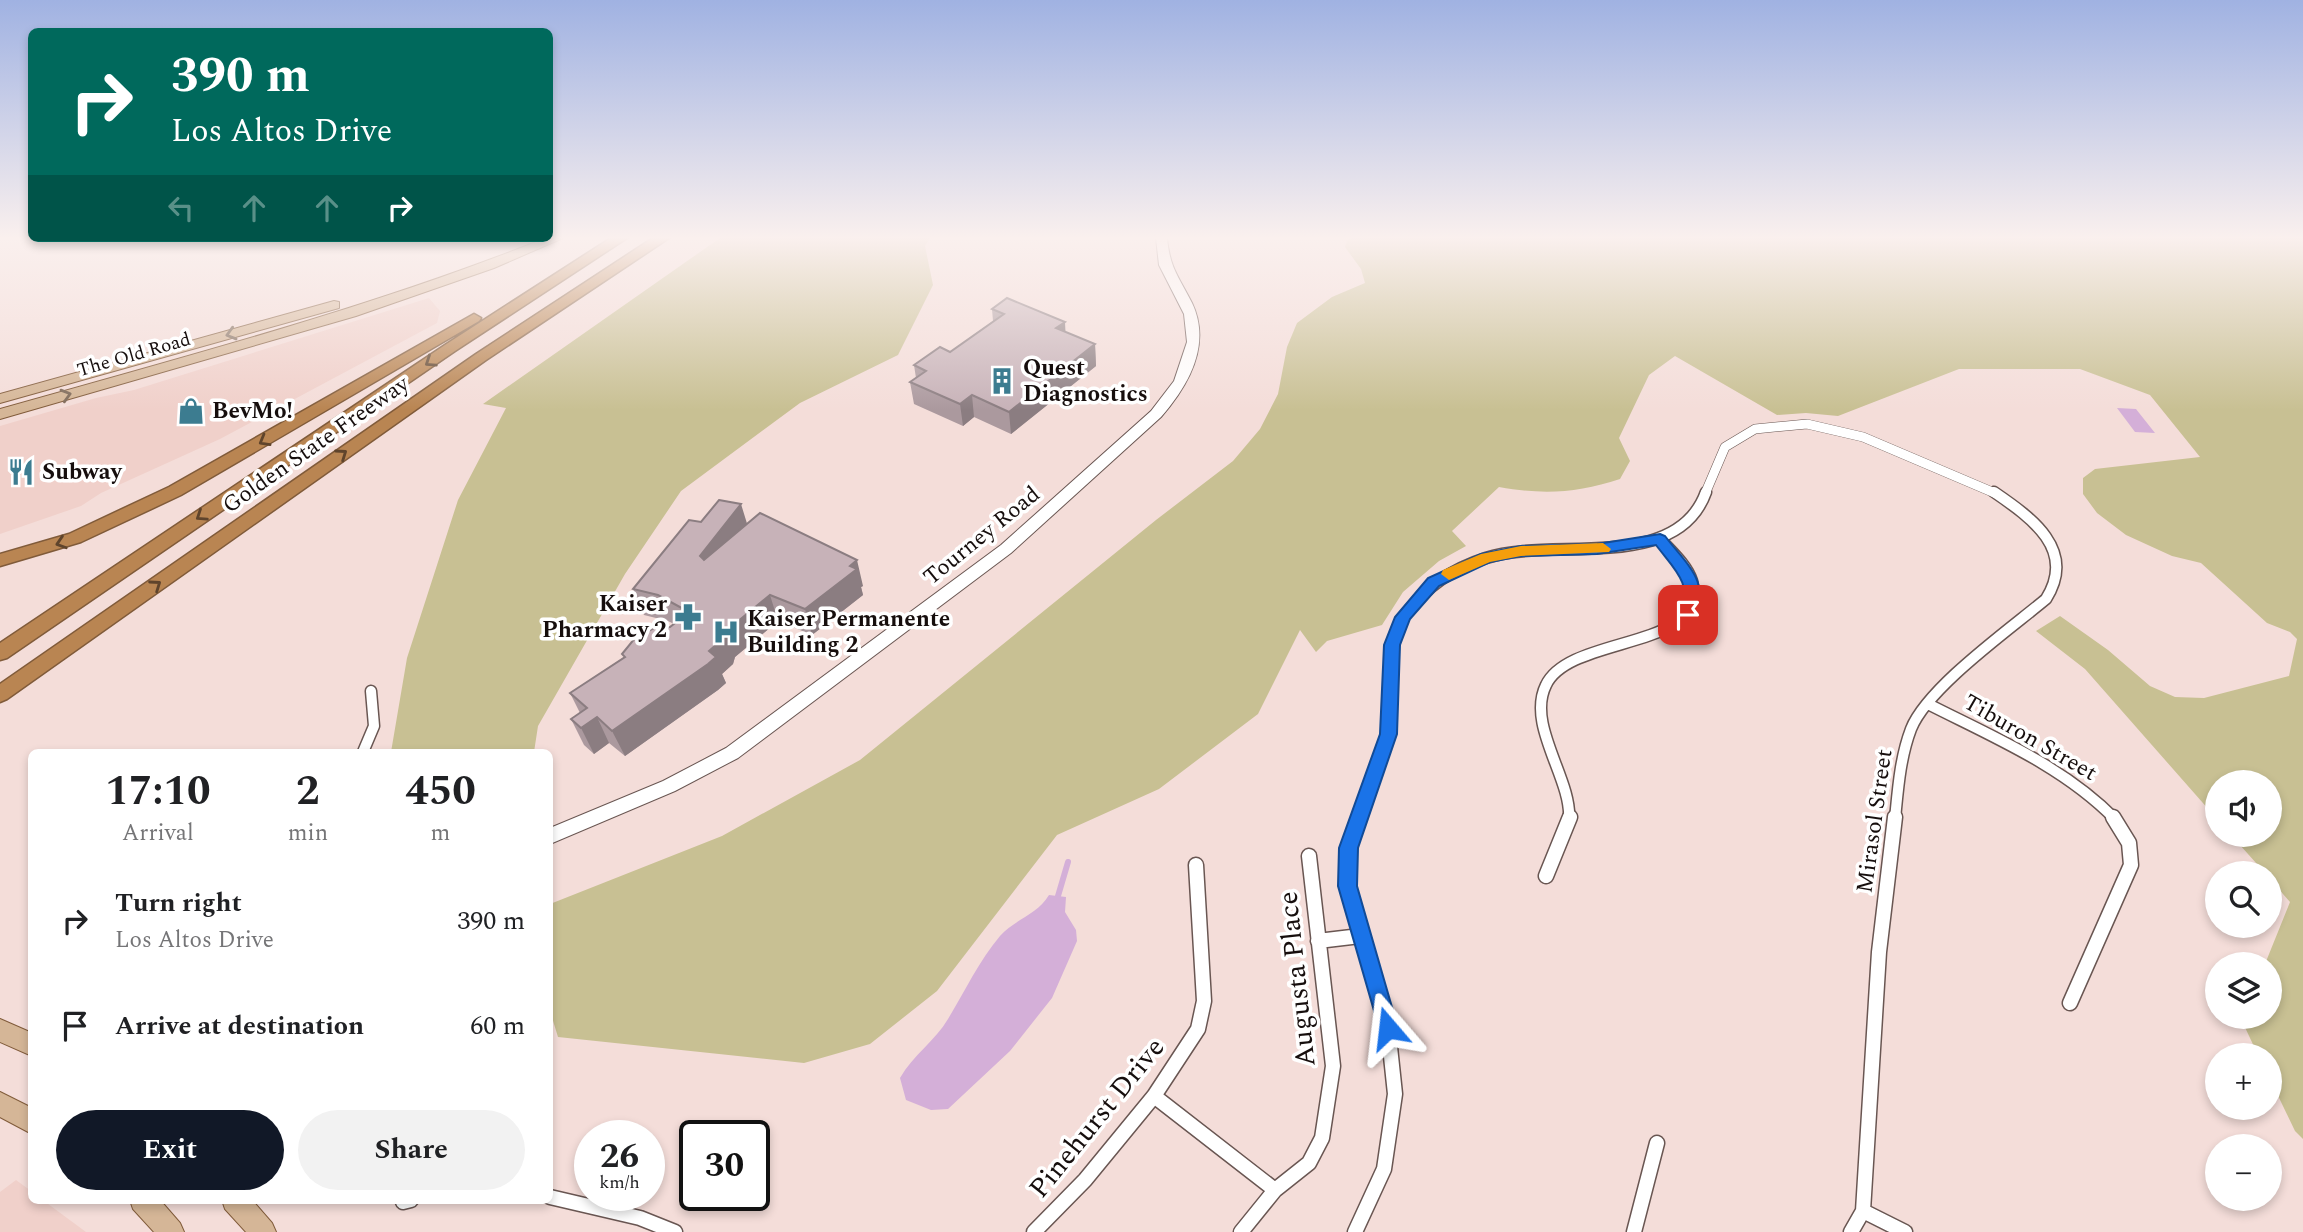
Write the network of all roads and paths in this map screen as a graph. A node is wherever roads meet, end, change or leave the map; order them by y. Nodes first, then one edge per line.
1 (368, 295) edge
2 (406, 295) edge
3 (521, 295) edge
4 (529, 295) edge
5 (574, 295) edge
6 (1181, 295) edge
7 (0, 399) edge
8 (0, 414) edge
9 (1660, 539) junction
10 (0, 560) edge
11 (116, 614) junction
12 (0, 653) edge
13 (371, 691) dead end
14 (0, 694) edge
15 (0, 705) edge
16 (1928, 705) junction
17 (364, 749) edge
18 (553, 835) edge
19 (1308, 856) dead end
20 (1196, 865) dead end
21 (1546, 876) dead end
22 (1360, 936) junction
23 (1318, 941) junction
24 (2070, 1003) dead end
25 (0, 1030) edge
26 (28, 1043) edge
27 (1154, 1096) junction
28 (0, 1104) edge
29 (28, 1120) edge
30 (1657, 1143) dead end
31 (1275, 1190) junction
32 (553, 1198) edge
33 (146, 1204) edge
34 (238, 1204) edge
35 (1863, 1211) junction
36 (171, 1232) edge
37 (264, 1232) edge
38 (675, 1232) edge
39 (1034, 1232) edge
40 (1241, 1232) edge
41 (1355, 1232) edge
42 (1633, 1232) edge
43 (1851, 1232) edge
44 (1905, 1232) edge

1 -> 7 main road, The Old Road
8 -> 2 main road, The Old Road
3 -> 10 highway
4 -> 12 highway, Golden State Freeway
11 -> 5 highway, Golden State Freeway
6 - 18 street, Tourney Road
9 - 16 street, Mirasol Street
9 - 21 street
9 - 22 street
11 - 14 highway, Golden State Freeway
11 - 15 highway
13 - 17 street
16 - 24 street, Tiburon Street
16 - 35 street, Mirasol Street
19 - 23 street, Augusta Place
20 - 27 street, Pinehurst Drive
22 - 23 street
22 - 41 street
23 - 31 street, Augusta Place
25 - 26 main road
27 - 31 street
27 - 39 street, Pinehurst Drive
28 - 29 main road
30 - 42 street
31 - 40 street, Augusta Place
32 - 38 street
33 - 36 main road
34 - 37 main road
35 - 43 street, Mirasol Street
35 - 44 street

